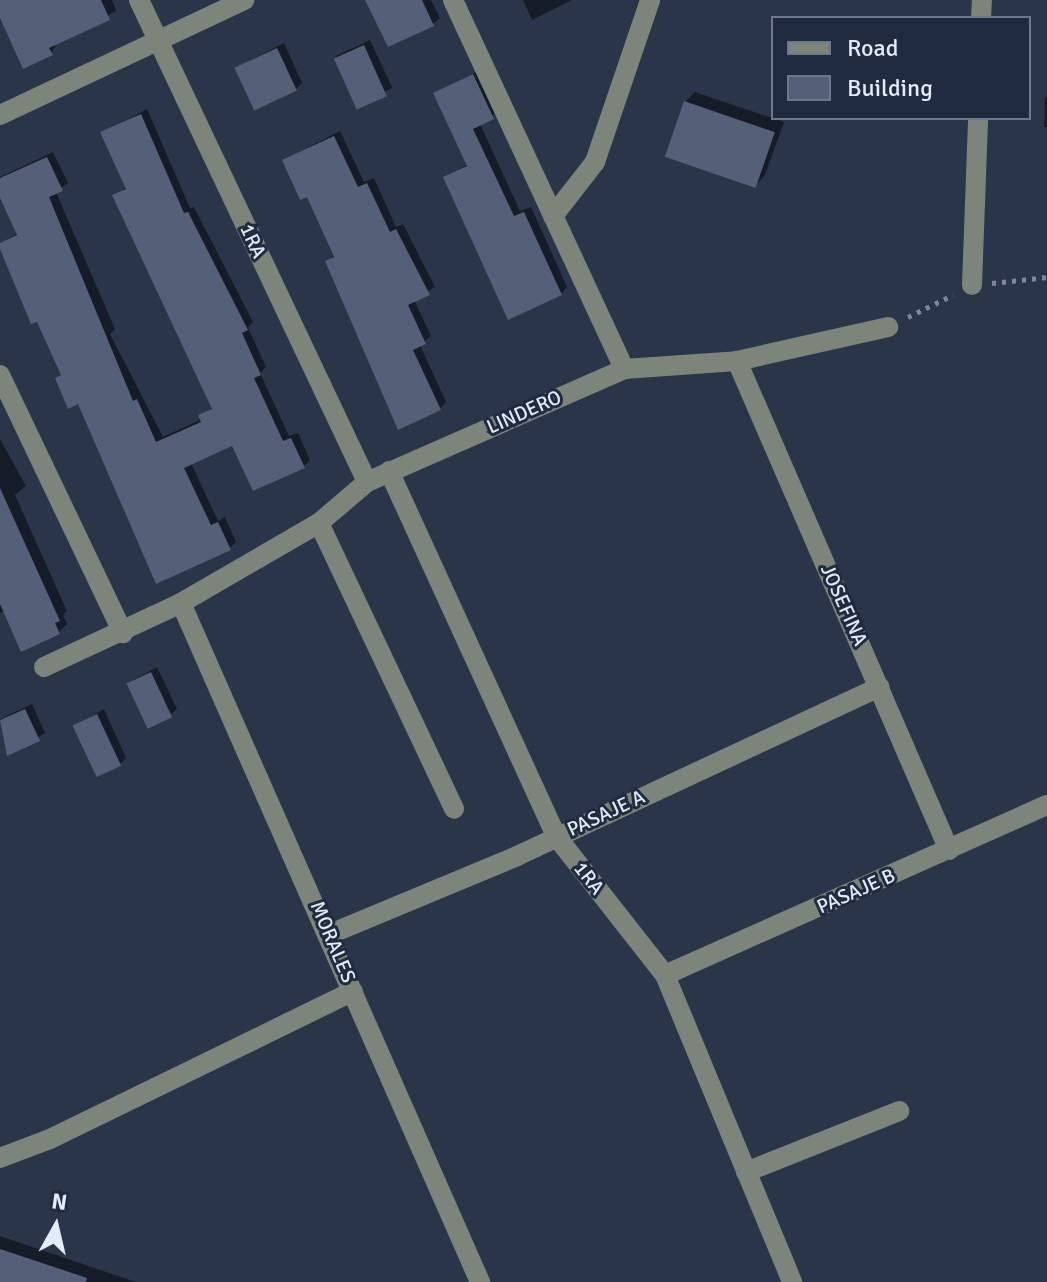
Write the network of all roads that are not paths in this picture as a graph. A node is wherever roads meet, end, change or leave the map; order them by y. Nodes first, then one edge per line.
1 (139, 0) edge
2 (244, 0) edge
3 (453, 0) edge
4 (650, 0) edge
5 (159, 41) junction
6 (0, 115) edge
7 (978, 120) edge
8 (553, 216) junction
9 (972, 285) road end
10 (888, 327) road end
11 (737, 361) junction
12 (624, 369) junction
13 (0, 375) edge
14 (389, 471) junction
15 (367, 482) junction
16 (319, 523) junction
17 (181, 603) junction
18 (123, 633) junction
19 (44, 667) dead end
20 (879, 687) junction
21 (1047, 805) edge
22 (454, 809) dead end
23 (556, 836) junction
24 (949, 850) junction
25 (330, 934) junction
26 (665, 975) junction
27 (353, 991) junction
28 (899, 1111) dead end
29 (0, 1158) edge
30 (746, 1172) junction
31 (480, 1282) edge
32 (792, 1282) edge

1 - 5 street, 1RA
2 - 5 street
3 - 8 street
4 - 8 street
5 - 6 street
5 - 15 street, 1RA
7 - 9 street
8 - 12 street
10 - 11 street, LINDERO
11 - 12 street, LINDERO
11 - 20 street, JOSEFINA
12 - 14 street, LINDERO
13 - 18 street
14 - 15 street, LINDERO
14 - 23 street, 1RA
15 - 16 street, LINDERO
16 - 17 street, LINDERO
16 - 22 street
17 - 18 street, LINDERO
17 - 25 street, MORALES
18 - 19 street, LINDERO
20 - 23 street, PASAJE A
20 - 24 street, JOSEFINA
21 - 24 street, PASAJE B
23 - 25 street, PASAJE A
23 - 26 street, 1RA
24 - 26 street, PASAJE B
25 - 27 street, MORALES
26 - 30 street, 1RA
27 - 29 street
27 - 31 street, MORALES
28 - 30 street
30 - 32 street, 1RA

